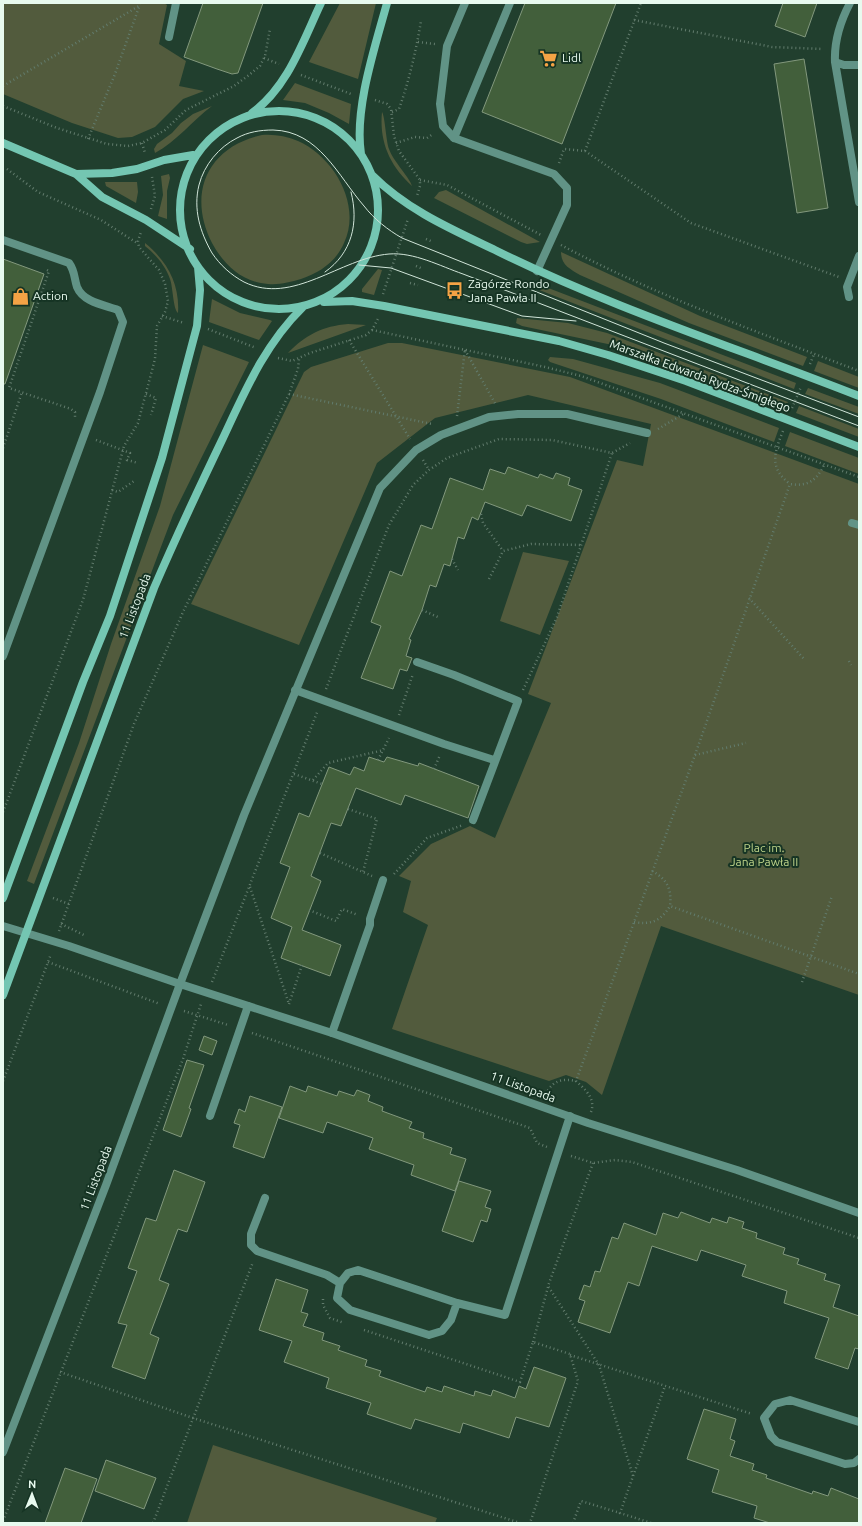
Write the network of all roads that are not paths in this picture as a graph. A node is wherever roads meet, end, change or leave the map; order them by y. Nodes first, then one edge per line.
1 (176, 3) edge
2 (321, 3) edge
3 (387, 3) edge
4 (465, 3) edge
5 (510, 3) edge
6 (850, 3) edge
7 (169, 37) dead end
8 (835, 62) junction
9 (859, 65) edge
10 (250, 114) junction
11 (454, 138) junction
12 (3, 143) edge
13 (193, 155) junction
14 (362, 155) junction
15 (370, 173) junction
16 (76, 174) junction
17 (859, 202) edge
18 (3, 240) edge
19 (190, 249) junction
20 (859, 256) edge
21 (198, 267) junction
22 (537, 271) junction
23 (849, 297) dead end
24 (317, 303) junction
25 (303, 307) junction
26 (859, 396) edge
27 (647, 433) dead end
28 (859, 447) edge
29 (3, 656) edge
30 (417, 662) dead end
31 (295, 690) junction
32 (494, 760) junction
33 (473, 820) road end
34 (383, 880) road end
35 (3, 898) edge
36 (3, 926) edge
37 (26, 933) junction
38 (180, 984) junction
39 (3, 995) edge
40 (248, 1006) junction
41 (332, 1033) junction
42 (210, 1116) dead end
43 (570, 1116) junction
44 (265, 1198) dead end
45 (859, 1213) edge
46 (340, 1283) junction
47 (457, 1303) junction
48 (859, 1422) edge
49 (3, 1452) edge
50 (859, 1460) edge

1 - 7 street
2 - 10 main road
3 - 14 main road
4 - 11 street
5 - 11 street
6 - 8 street
8 - 9 street
8 - 17 street
10 - 13 main road
10 - 14 main road
11 - 22 street
12 - 16 main road
13 - 16 main road
13 - 19 main road
14 - 15 main road
15 - 22 main road
15 - 24 main road
16 - 19 main road
18 - 29 street
19 - 21 main road
20 - 23 street
21 - 25 main road
21 - 35 main road, 11 Listopada
22 - 26 main road
24 - 25 main road
24 - 28 main road, Marszałka Edwarda Rydza-Śmigłego
25 - 37 main road, 11 Listopada
27 - 31 street
30 - 32 street
31 - 32 street
31 - 38 street
32 - 33 street
34 - 41 street
36 - 37 street, 11 Listopada
37 - 38 street, 11 Listopada
37 - 39 main road, 11 Listopada
38 - 40 street, 11 Listopada
38 - 49 street, 11 Listopada
40 - 41 street, 11 Listopada
40 - 42 street
41 - 43 street, 11 Listopada
43 - 45 street, 11 Listopada
43 - 47 street
44 - 46 street
46 - 47 street
46 - 47 street
48 - 50 street

